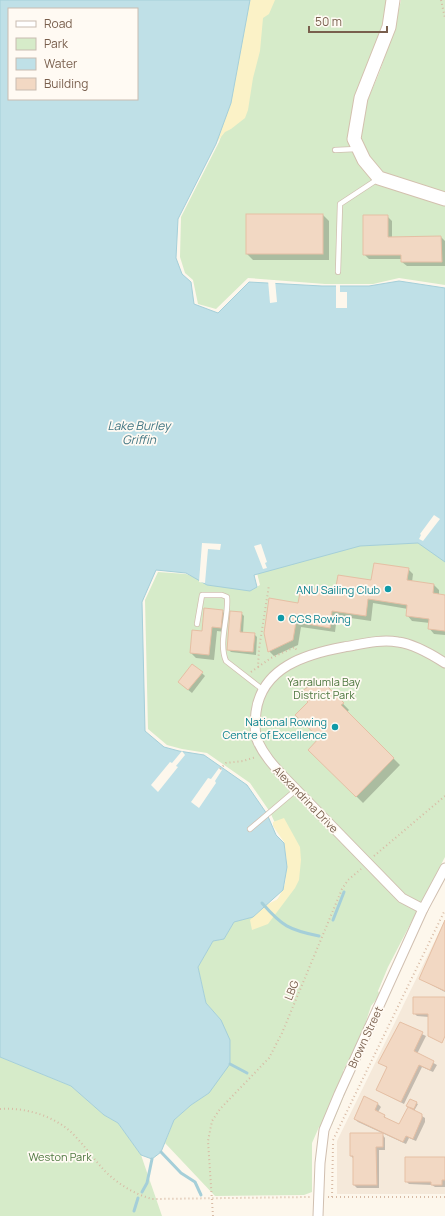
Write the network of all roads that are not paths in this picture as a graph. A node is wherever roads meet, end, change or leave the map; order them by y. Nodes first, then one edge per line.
1 (393, 0) edge
2 (359, 149) junction
3 (335, 150) dead end
4 (379, 178) junction
5 (445, 199) edge
6 (338, 272) dead end
7 (198, 624) dead end
8 (445, 662) edge
9 (262, 689) junction
10 (296, 790) junction
11 (250, 829) dead end
12 (445, 868) edge
13 (423, 909) junction
14 (318, 1216) edge

1 - 2 main road
2 - 3 lane
2 - 4 main road
4 - 5 main road
4 - 6 lane
7 - 9 lane
8 - 9 street, Alexandrina Drive
9 - 10 street, Alexandrina Drive
10 - 11 lane
10 - 13 street, Alexandrina Drive
12 - 13 street, Brown Street
13 - 14 street, Brown Street

